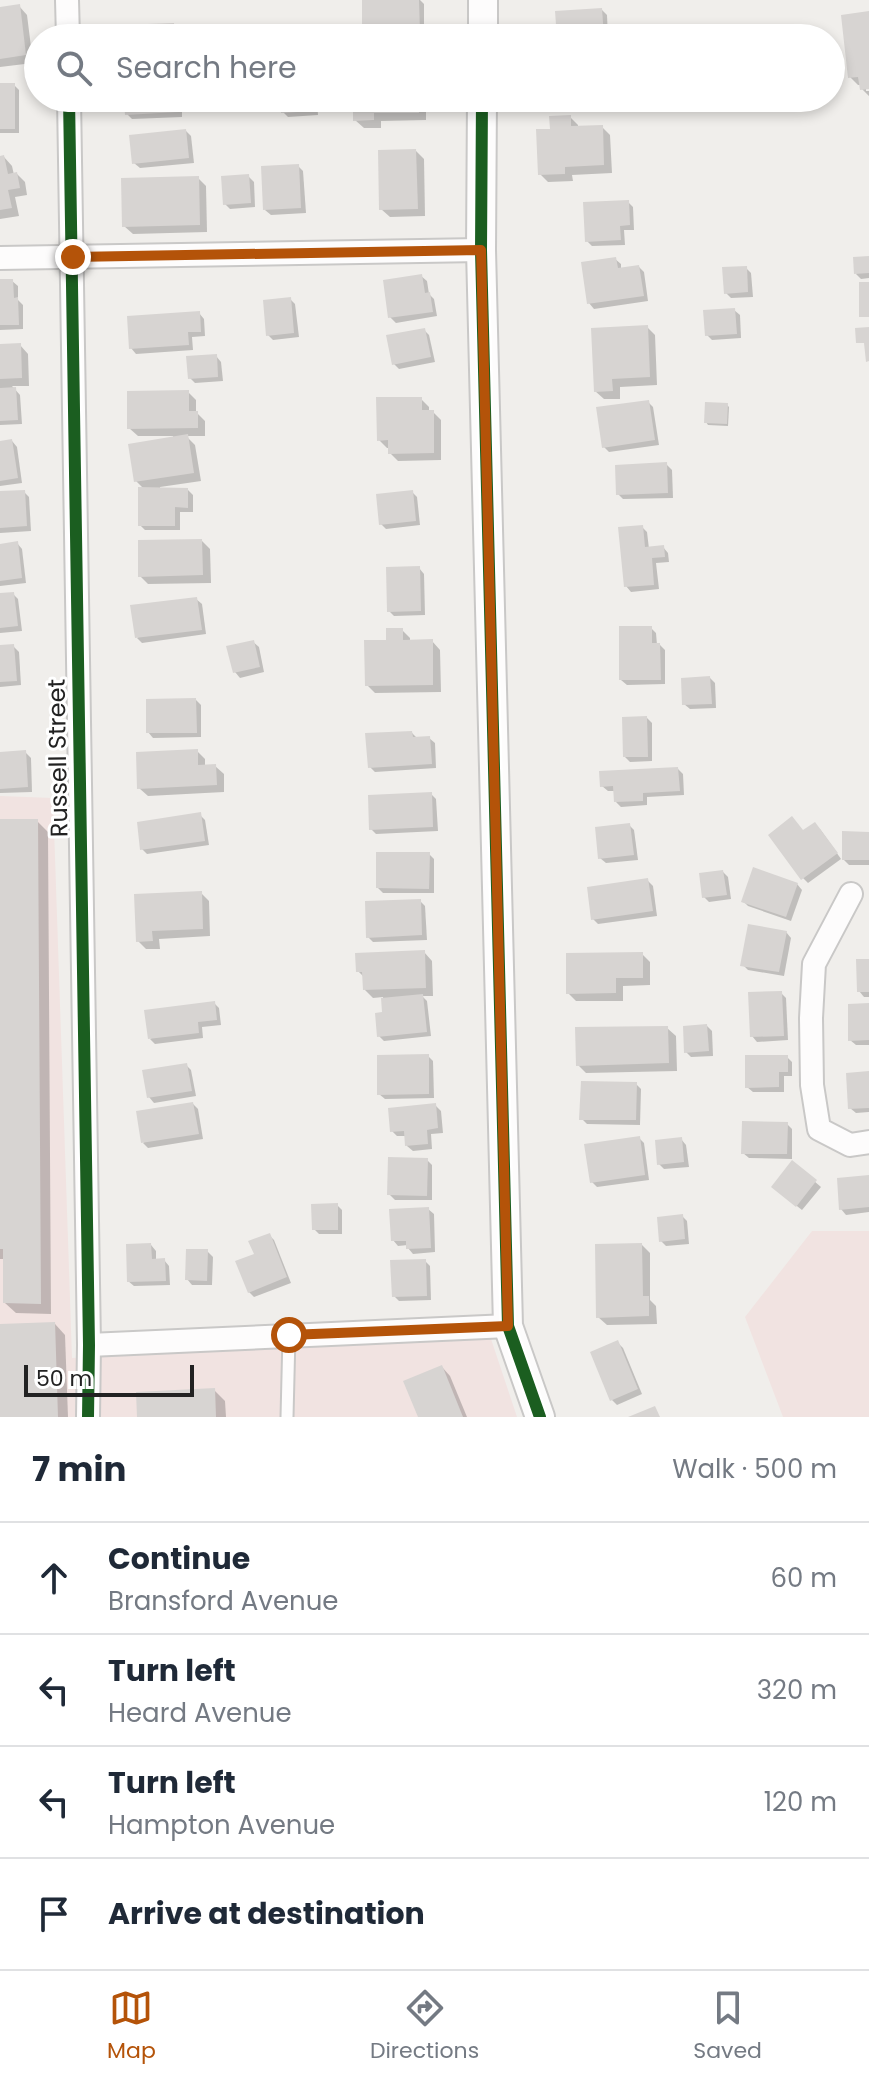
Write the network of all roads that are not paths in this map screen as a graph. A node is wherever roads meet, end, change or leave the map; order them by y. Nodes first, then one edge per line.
1 (67, 0) edge
2 (483, 0) edge
3 (68, 24) edge
4 (483, 24) edge
5 (69, 112) edge
6 (482, 112) edge
7 (481, 250) junction
8 (73, 257) junction
9 (0, 258) edge
10 (851, 894) dead end
11 (869, 1142) edge
12 (508, 1326) junction
13 (289, 1335) junction
14 (89, 1345) junction
15 (535, 1414) edge
16 (88, 1417) edge
17 (287, 1417) edge

1 - 3 street
2 - 4 street
5 - 8 street, Russell Street
6 - 7 street
7 - 8 street
7 - 12 street
8 - 9 street
8 - 14 street, Russell Street
10 - 11 street
12 - 13 street
12 - 15 street
13 - 14 street
13 - 17 lane
14 - 16 street, Russell Street

